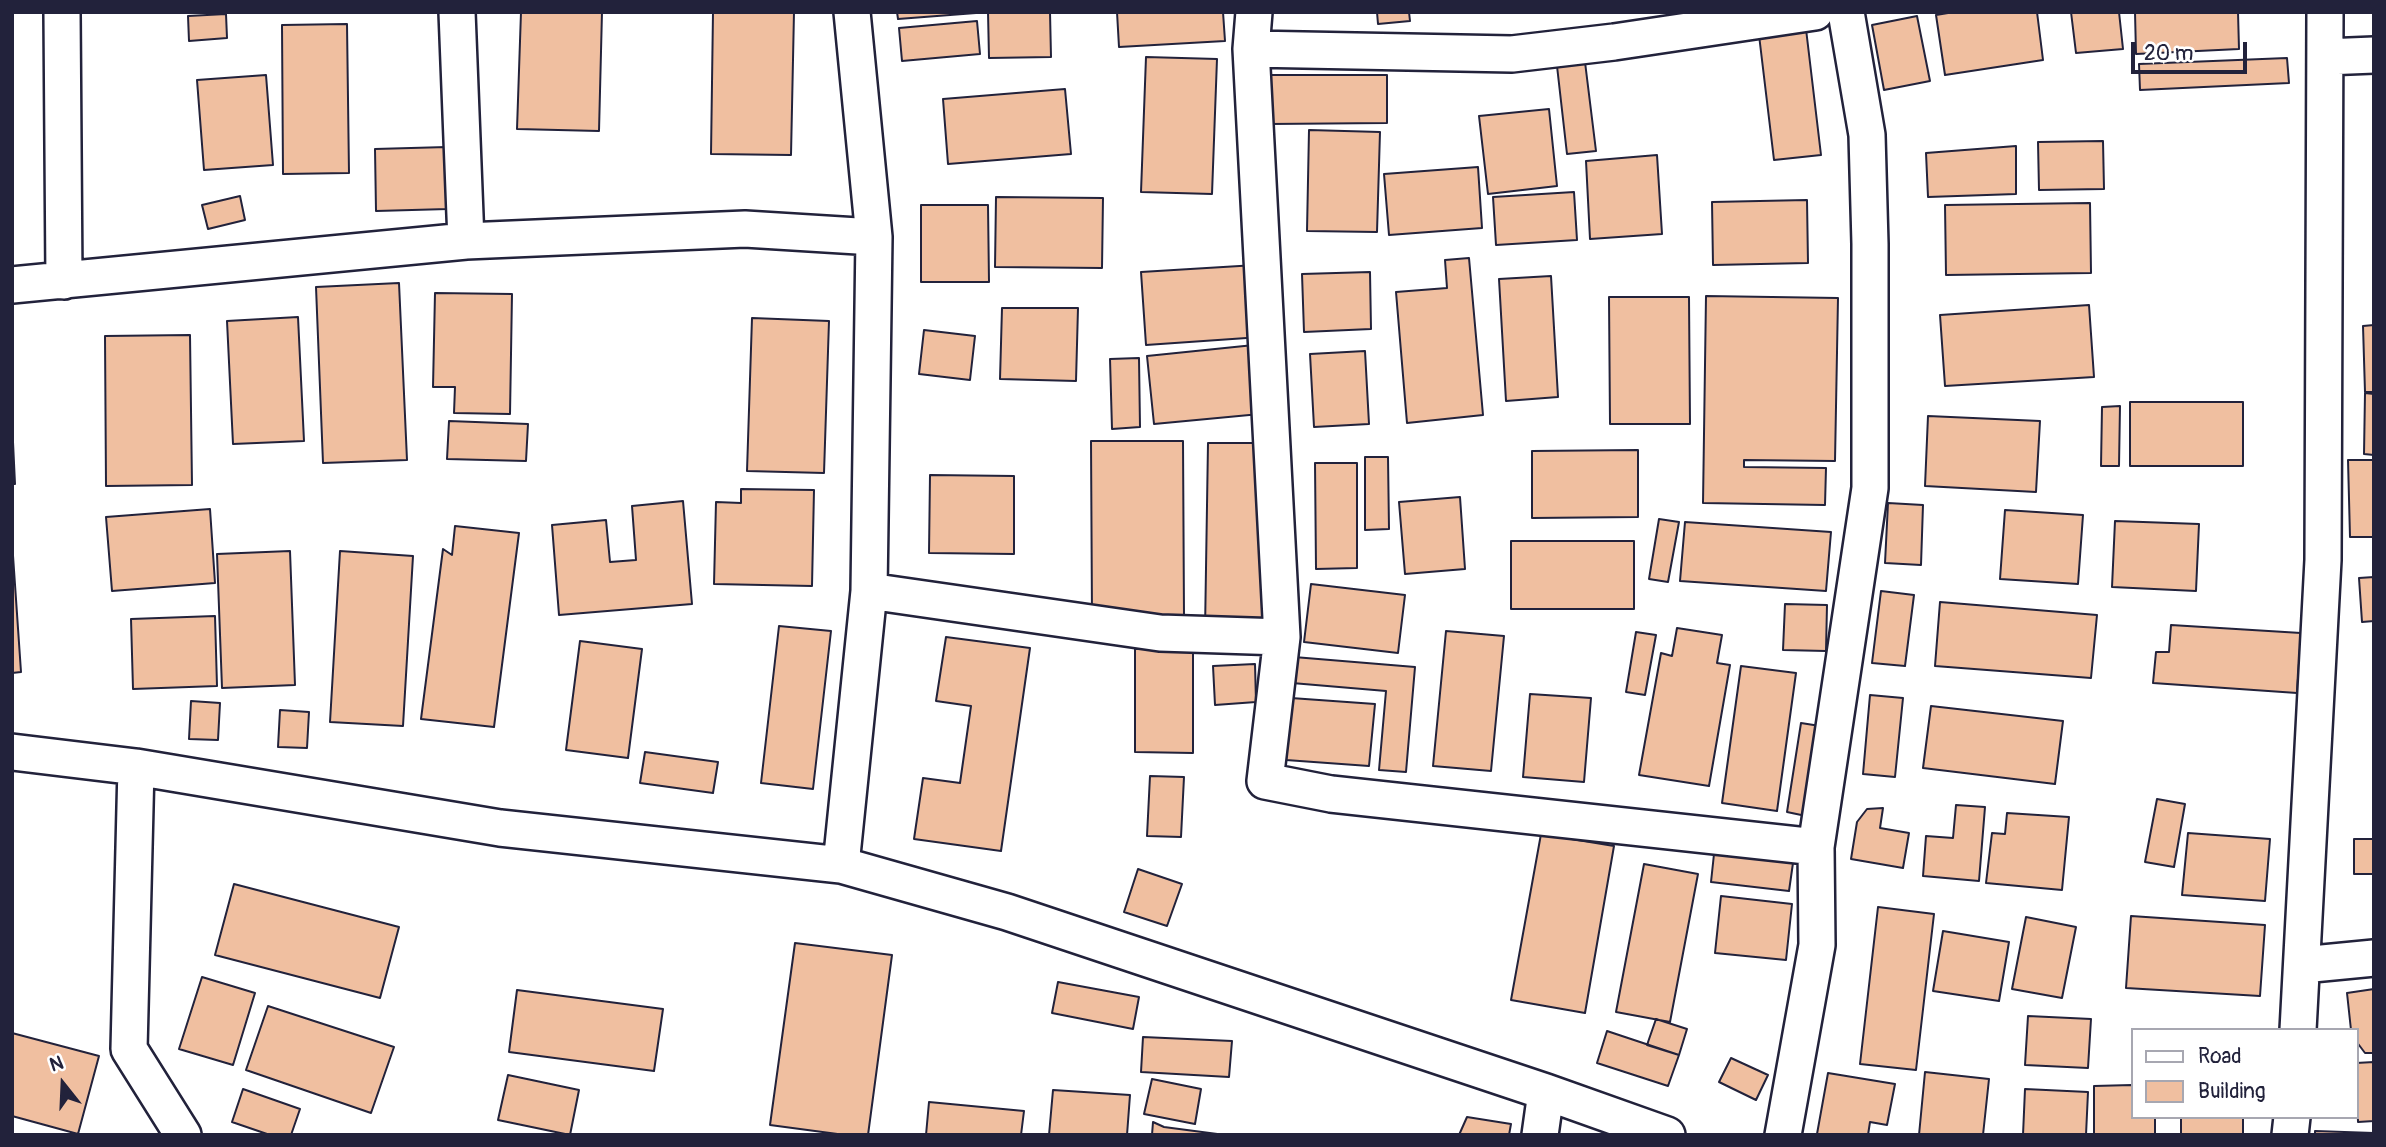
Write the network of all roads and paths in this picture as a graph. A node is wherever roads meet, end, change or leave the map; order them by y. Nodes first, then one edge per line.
1 (62, 12) edge
2 (457, 12) edge
3 (852, 12) edge
4 (1254, 12) edge
5 (1815, 12) edge
6 (1846, 12) edge
7 (2325, 12) edge
8 (1251, 49) junction
9 (2374, 55) edge
10 (2325, 57) junction
11 (874, 237) junction
12 (466, 241) junction
13 (64, 281) junction
14 (12, 285) edge
15 (869, 591) junction
16 (1282, 637) junction
17 (12, 752) edge
18 (136, 767) junction
19 (1816, 847) junction
20 (841, 865) junction
21 (2374, 958) edge
22 (2302, 965) junction
23 (2298, 1028) edge
24 (1546, 1092) junction
25 (183, 1135) edge
26 (1540, 1135) edge
27 (1667, 1135) edge
28 (1783, 1135) edge

1 - 13 street
2 - 12 street
3 - 11 street
4 - 8 street
5 - 8 street
6 - 19 street
7 - 10 street
8 - 16 street
9 - 10 street
10 - 22 street
11 - 12 street
11 - 15 street
12 - 13 street
13 - 14 street
15 - 16 street
15 - 20 street
16 - 19 street
17 - 18 street
18 - 20 street
18 - 25 street
19 - 28 street
20 - 24 street
21 - 22 street
22 - 23 street
24 - 26 street
24 - 27 street

